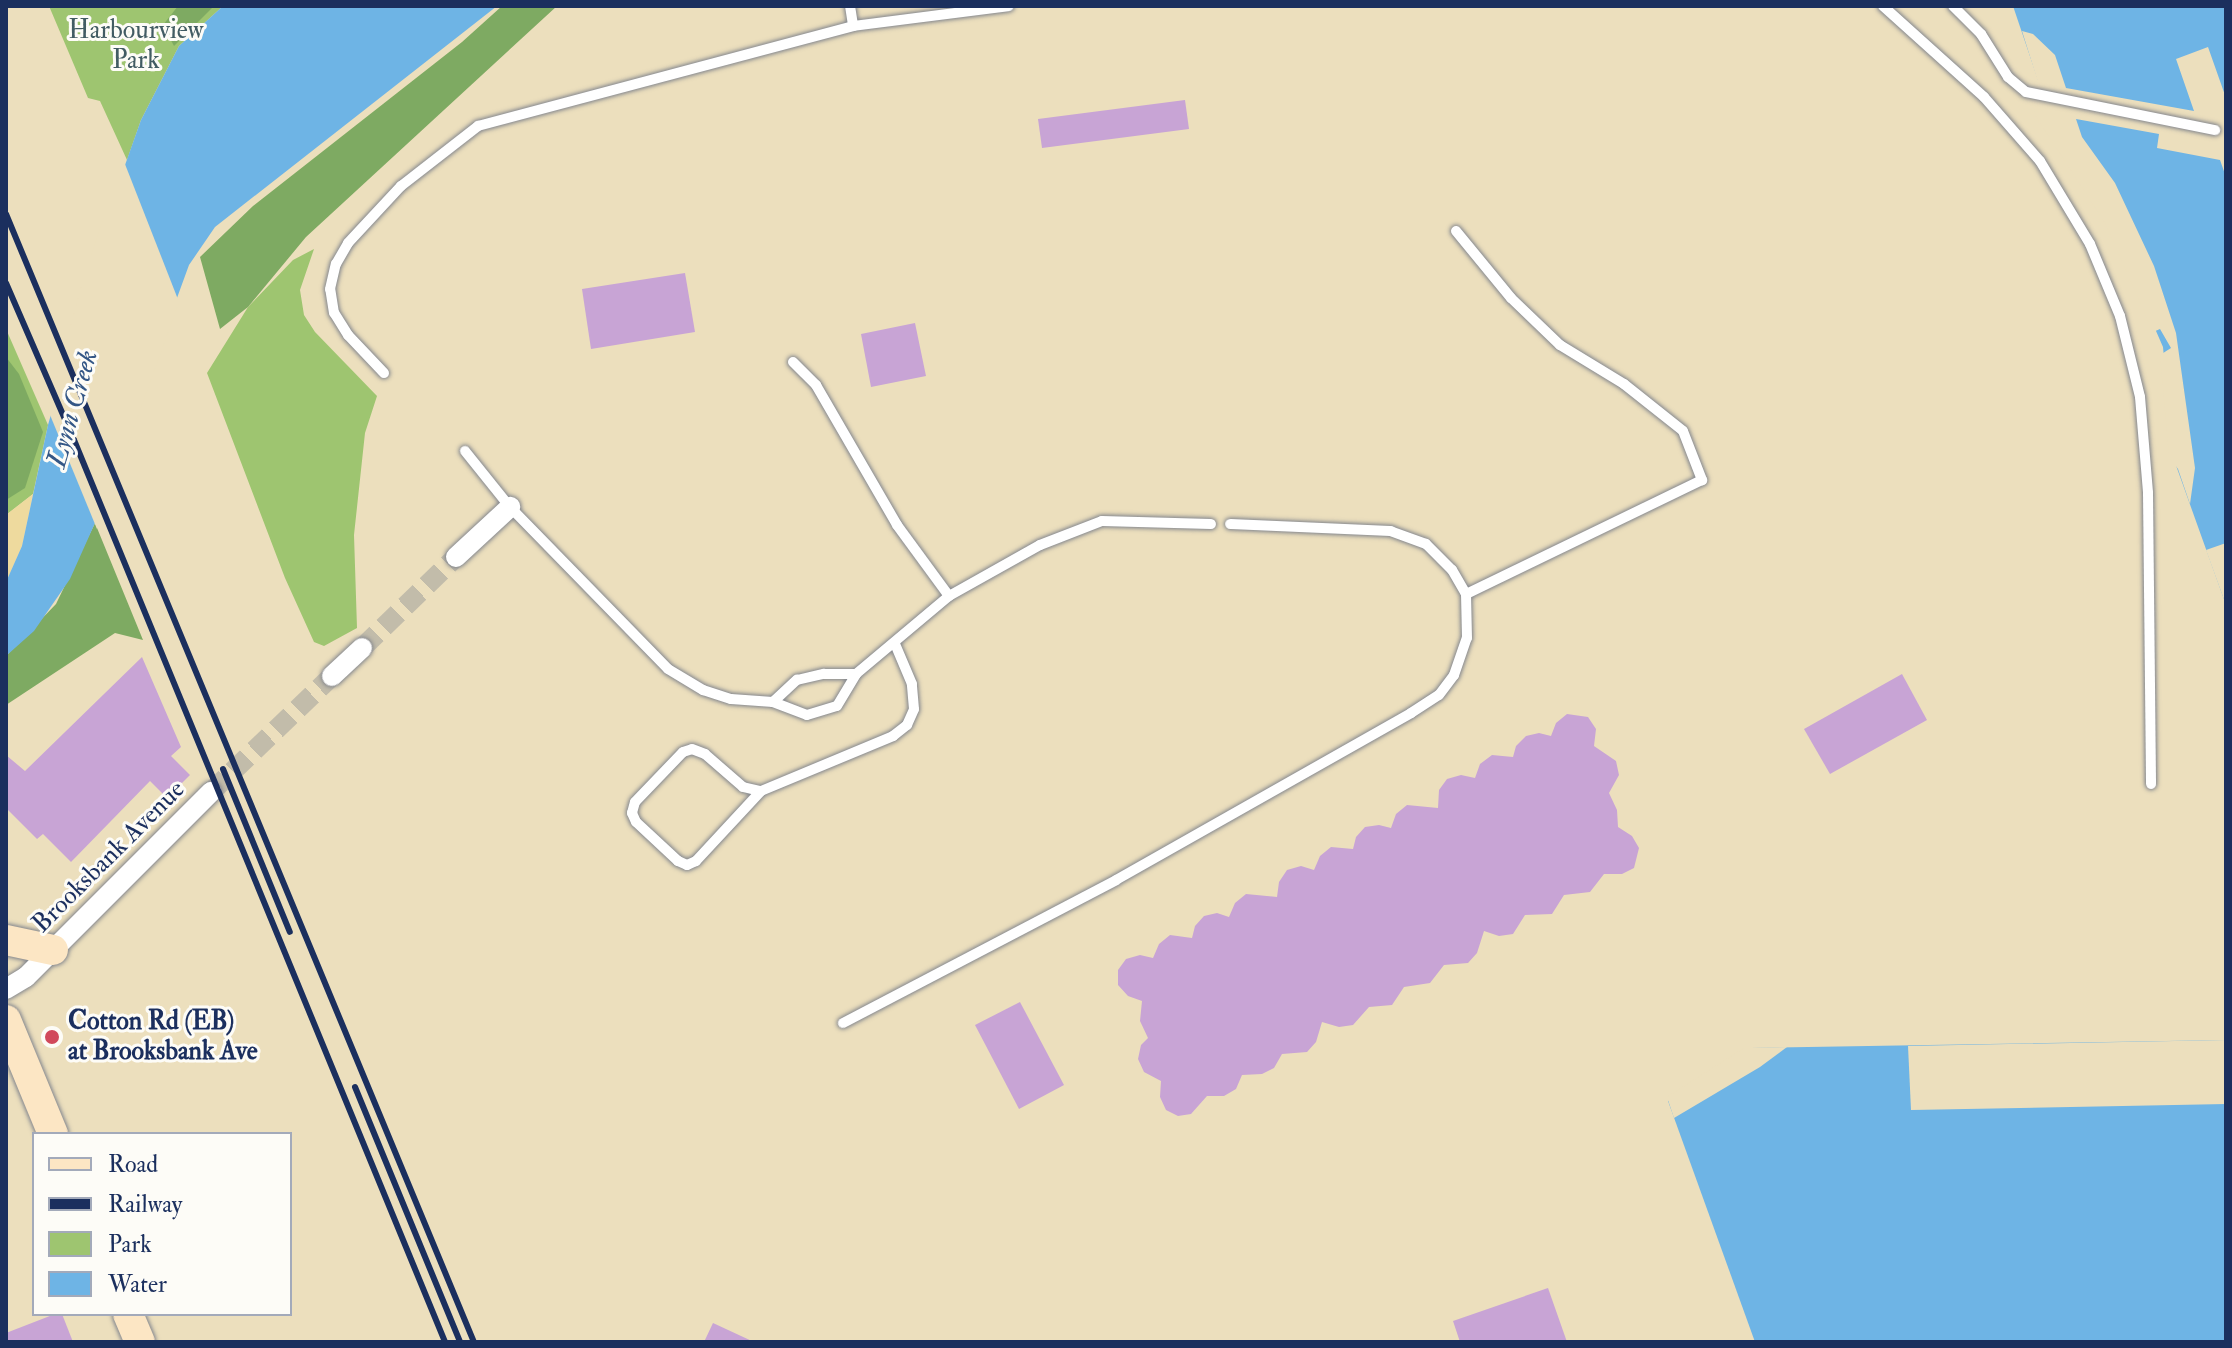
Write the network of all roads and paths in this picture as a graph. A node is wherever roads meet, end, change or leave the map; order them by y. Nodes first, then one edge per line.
1 (850, 6) edge
2 (1009, 6) edge
3 (1883, 6) edge
4 (1953, 6) edge
5 (853, 26) junction
6 (2215, 130) dead end
7 (1456, 231) dead end
8 (793, 362) dead end
9 (384, 373) dead end
10 (465, 451) dead end
11 (510, 507) junction
12 (1211, 524) dead end
13 (1230, 524) dead end
14 (456, 557) tunnel mouth
15 (1466, 594) junction
16 (949, 596) junction
17 (895, 644) junction
18 (362, 648) tunnel mouth
19 (856, 674) junction
20 (332, 676) tunnel mouth
21 (773, 702) junction
22 (2151, 784) dead end
23 (761, 791) junction
24 (211, 792) tunnel mouth
25 (6, 940) edge
26 (53, 950) junction
27 (6, 989) edge
28 (6, 1020) edge
29 (843, 1023) dead end
30 (52, 1132) edge
31 (129, 1316) edge
32 (140, 1342) edge

1 - 5 lane
2 - 5 lane
3 - 22 lane
4 - 6 lane
5 - 9 lane
7 - 15 lane
8 - 16 lane
10 - 11 lane
11 - 14 street
11 - 21 lane
12 - 16 lane
13 - 15 lane
15 - 29 lane
16 - 17 lane
17 - 19 lane
17 - 23 lane
18 - 20 street
19 - 21 lane
19 - 21 lane
23 - 23 lane
24 - 26 street, Brooksbank Avenue
25 - 26 main road
26 - 27 street, Brooksbank Avenue
28 - 30 main road
31 - 32 main road

